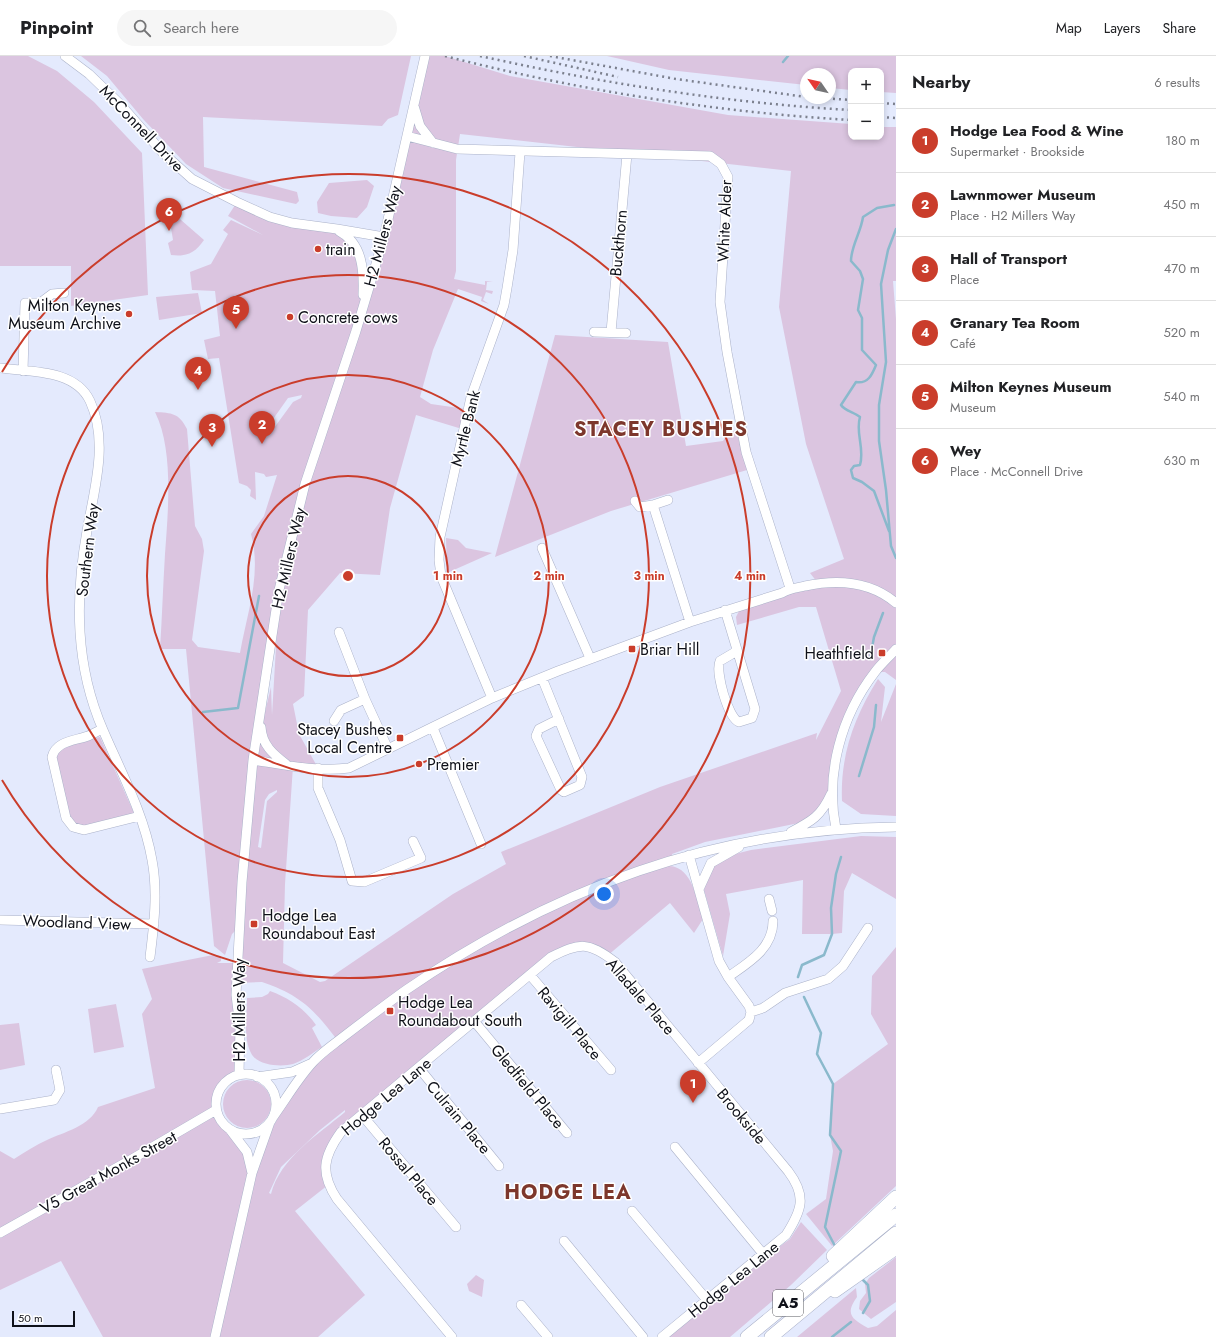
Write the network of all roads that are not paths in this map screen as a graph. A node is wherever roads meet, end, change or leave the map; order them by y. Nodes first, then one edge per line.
1 (65, 56) edge
2 (425, 56) edge
3 (414, 105) junction
4 (407, 136) junction
5 (433, 143) junction
6 (520, 152) junction
7 (627, 154) junction
8 (334, 228) junction
9 (384, 237) junction
10 (64, 293) dead end
11 (363, 306) junction
12 (594, 332) dead end
13 (611, 332) junction
14 (626, 333) dead end
15 (0, 368) edge
16 (23, 371) junction
17 (668, 500) dead end
18 (634, 501) dead end
19 (653, 505) junction
20 (542, 548) dead end
21 (790, 588) junction
22 (896, 603) edge
23 (725, 610) junction
24 (690, 622) junction
25 (339, 632) dead end
26 (896, 649) edge
27 (737, 651) junction
28 (590, 658) junction
29 (542, 678) junction
30 (492, 698) junction
31 (365, 699) junction
32 (260, 708) junction
33 (559, 720) junction
34 (334, 721) dead end
35 (433, 728) junction
36 (102, 729) junction
37 (388, 750) junction
38 (254, 760) junction
39 (287, 765) junction
40 (318, 768) junction
41 (832, 793) junction
42 (140, 816) junction
43 (896, 827) edge
44 (836, 829) junction
45 (785, 835) junction
46 (413, 841) dead end
47 (749, 841) junction
48 (481, 844) dead end
49 (689, 856) junction
50 (699, 889) junction
51 (769, 899) dead end
52 (772, 911) dead end
53 (0, 920) edge
54 (773, 921) dead end
55 (154, 924) junction
56 (868, 928) dead end
57 (150, 957) dead end
58 (551, 957) joint
59 (530, 975) junction
60 (728, 977) junction
61 (751, 1012) junction
62 (474, 1021) junction
63 (312, 1062) junction
64 (698, 1063) junction
65 (419, 1068) junction
66 (56, 1070) dead end
67 (611, 1070) dead end
68 (239, 1075) junction
69 (257, 1077) junction
70 (0, 1109) edge
71 (216, 1110) junction
72 (362, 1114) junction
73 (271, 1119) junction
74 (231, 1130) junction
75 (567, 1133) dead end
76 (675, 1147) dead end
77 (499, 1166) dead end
78 (252, 1173) junction
79 (896, 1197) edge
80 (632, 1211) dead end
81 (896, 1215) edge
82 (798, 1216) joint
83 (456, 1228) dead end
84 (0, 1233) edge
85 (896, 1233) edge
86 (564, 1241) dead end
87 (848, 1248) junction
88 (896, 1248) edge
89 (764, 1255) junction
90 (864, 1265) junction
91 (708, 1300) junction
92 (521, 1305) dead end
93 (216, 1334) edge
94 (452, 1337) edge
95 (548, 1337) edge
96 (643, 1337) edge
97 (662, 1337) edge
98 (747, 1337) edge
99 (771, 1337) edge

1 - 8 street, McConnell Drive
2 - 3 street, H2 Millers Way
3 - 4 street, H2 Millers Way
3 - 5 street
4 - 5 street, White Alder
4 - 9 street, H2 Millers Way
5 - 6 street, White Alder
6 - 7 street, White Alder
6 - 30 street, Myrtle Bank
7 - 13 street, Buckthorn
7 - 21 street, White Alder
8 - 9 street, McConnell Drive
8 - 11 street
9 - 11 street, H2 Millers Way
10 - 16 street
11 - 32 street, H2 Millers Way
12 - 13 street
13 - 14 street
15 - 16 street, Southern Way
16 - 36 street, Southern Way
17 - 19 street
18 - 19 street
19 - 24 street
20 - 28 street
21 - 22 street
21 - 23 street
23 - 24 street
23 - 27 street
24 - 28 street
25 - 31 street
26 - 41 street
27 - 27 street
28 - 29 street
29 - 30 street
29 - 33 street
30 - 35 street
31 - 34 street
31 - 37 street
32 - 38 street, H2 Millers Way
32 - 39 street
33 - 33 street
35 - 37 street
35 - 48 street
36 - 42 street, Southern Way
36 - 42 street
37 - 40 street
38 - 39 street
38 - 68 street, H2 Millers Way
39 - 40 street
40 - 46 street
41 - 44 street
41 - 45 street
42 - 55 street, Southern Way
43 - 44 street
44 - 45 street
45 - 47 street
47 - 49 street
47 - 50 street
49 - 50 street
49 - 63 street
50 - 60 street
51 - 52 street
53 - 55 street, Woodland View
54 - 60 street
55 - 57 street, Southern Way
56 - 61 street
58 - 59 street, Hodge Lea Lane
58 - 64 street, Alladale Place
59 - 62 street, Hodge Lea Lane
59 - 67 street, Ravigill Place
60 - 61 street
61 - 64 street
62 - 65 street, Hodge Lea Lane
62 - 75 street, Gledfield Place
63 - 69 street
63 - 73 street
64 - 82 street, Brookside
65 - 72 street, Hodge Lea Lane
65 - 77 street, Culrain Place
66 - 70 street
68 - 69 street
68 - 71 street
69 - 73 street
71 - 74 street
71 - 84 street, V5 Great Monks Street
72 - 83 street, Rossal Place
72 - 94 street, Hodge Lea Lane
73 - 74 street
73 - 78 street
74 - 78 street
76 - 89 street
78 - 93 street
79 - 87 highway
80 - 91 street
81 - 87 highway
82 - 89 street, Hodge Lea Lane
85 - 90 highway, A5
86 - 96 street
87 - 98 highway, A5
88 - 90 highway
89 - 91 street, Hodge Lea Lane
90 - 99 highway, A5
91 - 97 street, Hodge Lea Lane
92 - 95 street

